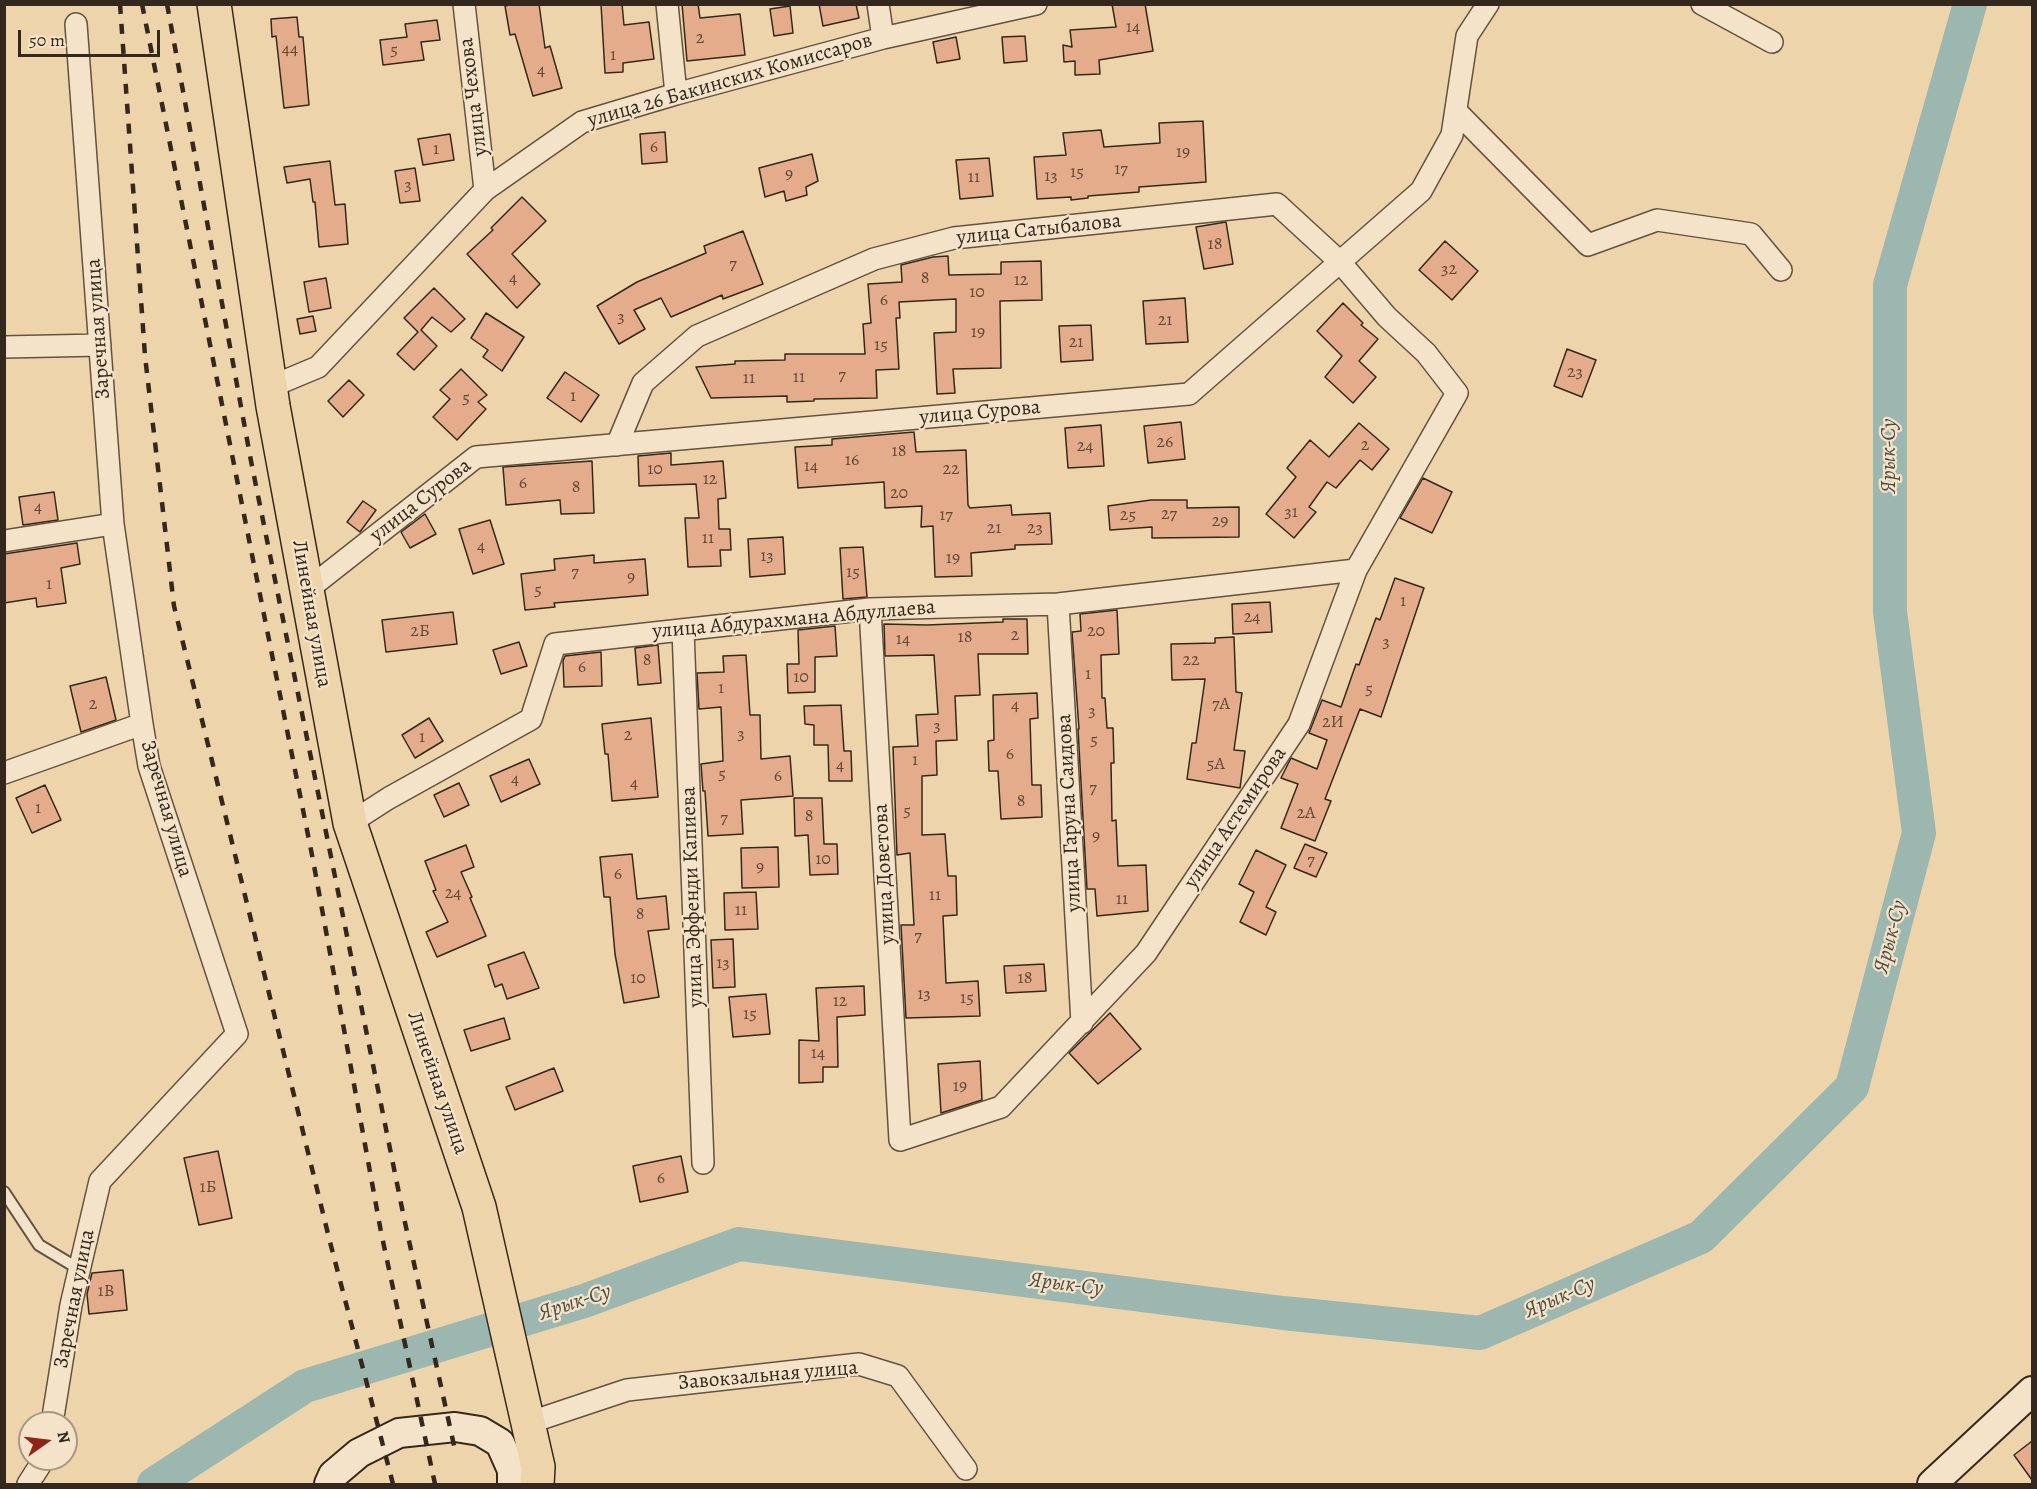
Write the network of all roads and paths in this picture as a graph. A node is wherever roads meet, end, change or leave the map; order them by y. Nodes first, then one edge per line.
1 (214, 4) edge
2 (464, 4) edge
3 (667, 4) edge
4 (878, 4) edge
5 (1036, 4) edge
6 (1488, 4) edge
7 (1702, 4) edge
8 (76, 24) dead end
9 (882, 38) junction
10 (1772, 42) dead end
11 (676, 94) junction
12 (1456, 111) junction
13 (485, 190) junction
14 (1340, 262) junction
15 (1781, 270) dead end
16 (100, 345) junction
17 (4, 347) edge
18 (270, 387) junction
19 (1457, 393) joint
20 (617, 445) junction
21 (113, 524) junction
22 (4, 541) edge
23 (1356, 570) junction
24 (307, 590) junction
25 (1058, 604) junction
26 (870, 609) junction
27 (682, 630) junction
28 (142, 724) junction
29 (4, 773) edge
30 (350, 823) junction
31 (1082, 1023) junction
32 (900, 1140) joint
33 (703, 1163) dead end
34 (4, 1192) edge
35 (79, 1269) junction
36 (2032, 1391) edge
37 (54, 1411) edge
38 (528, 1423) junction
39 (966, 1468) dead end
40 (37, 1471) edge
41 (529, 1479) edge
42 (28, 1485) edge
43 (328, 1485) edge
44 (1932, 1485) edge

1 - 18 main road, Линейная улица
2 - 13 street, улица Чехова
3 - 11 street
4 - 9 street
5 - 9 street, улица 26 Бакинских Комиссаров
6 - 12 street, улица Сурова
7 - 10 street
8 - 16 street, Заречная улица
9 - 11 street, улица 26 Бакинских Комиссаров
11 - 13 street, улица 26 Бакинских Комиссаров
12 - 14 street, улица Сурова
12 - 15 street
13 - 18 street, улица 26 Бакинских Комиссаров
14 - 19 street, улица Сатыбалова
14 - 20 street, улица Сурова
14 - 20 street, улица Сатыбалова
16 - 17 street
16 - 21 street, Заречная улица
18 - 24 main road, Линейная улица
19 - 23 street, улица Астемирова
20 - 24 street, улица Сурова
21 - 22 street
21 - 28 street, Заречная улица
23 - 25 street, улица Абдурахмана Абдуллаева
23 - 31 street, улица Астемирова
24 - 30 main road, Линейная улица
25 - 26 street, улица Абдурахмана Абдуллаева
25 - 31 street, улица Гаруна Саидова
26 - 27 street, улица Абдурахмана Абдуллаева
26 - 32 street, улица Доветова
27 - 30 street, улица Абдурахмана Абдуллаева
27 - 33 street, улица Эффенди Капиева
28 - 29 street
28 - 35 street, Заречная улица
30 - 38 main road, Линейная улица
31 - 32 street, улица Астемирова
34 - 35 lane
35 - 37 street, Заречная улица
36 - 44 main road
38 - 39 street, Завокзальная улица
38 - 41 main road, Линейная улица
40 - 42 street
41 - 43 main road

